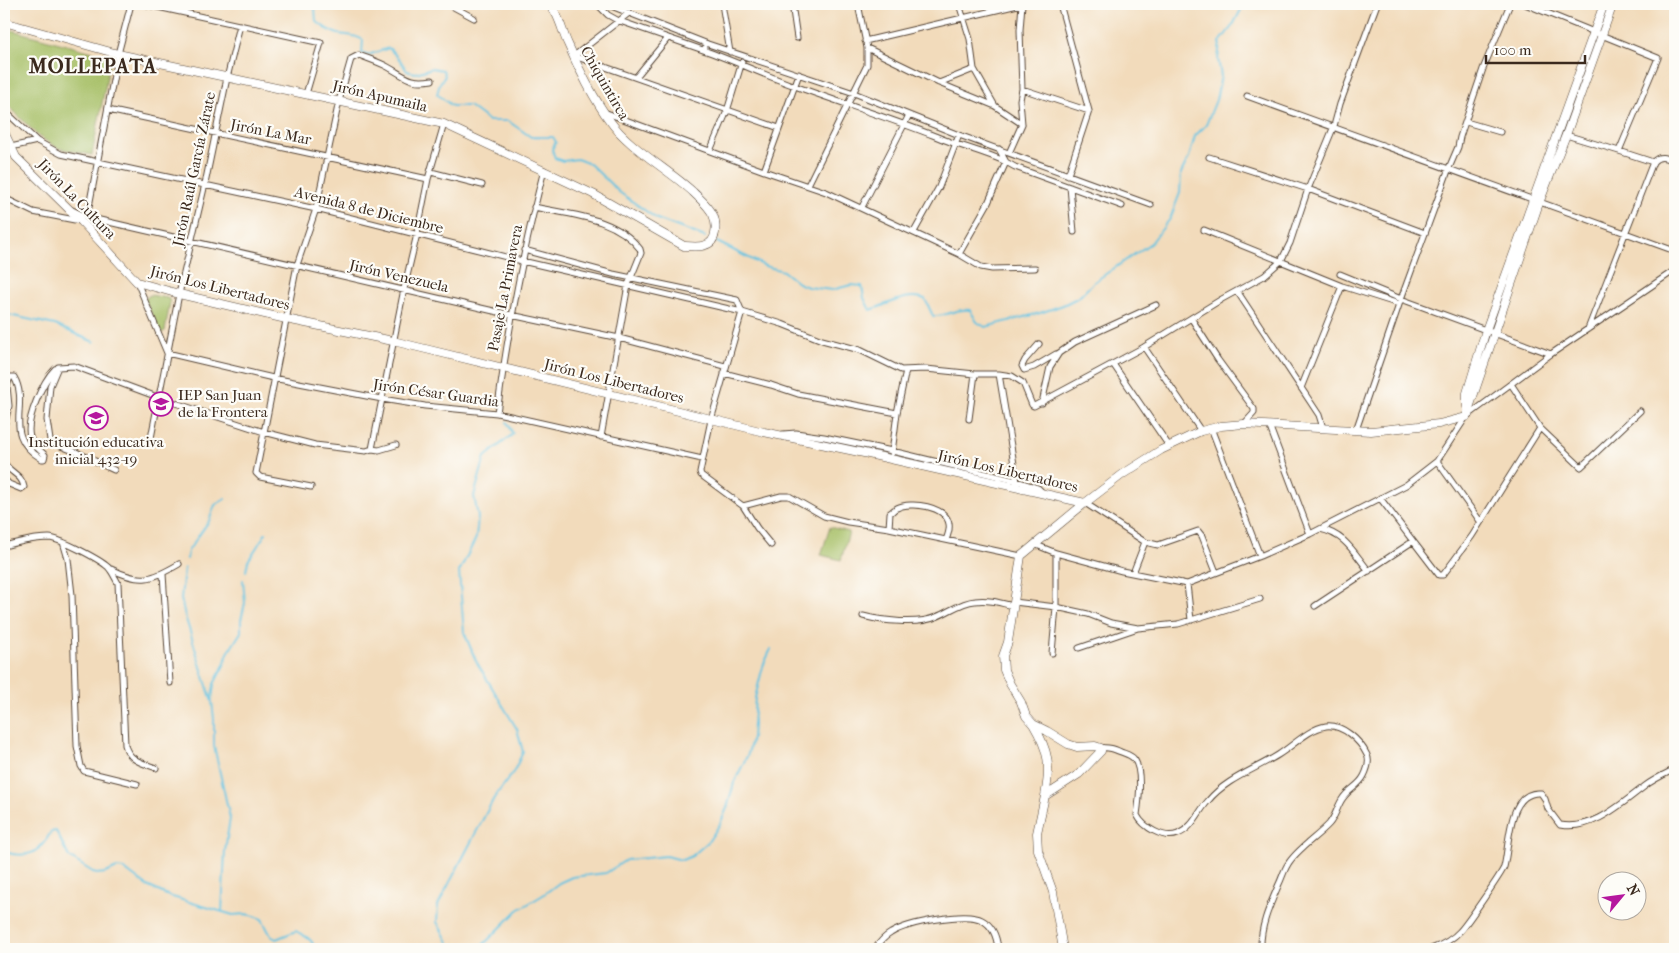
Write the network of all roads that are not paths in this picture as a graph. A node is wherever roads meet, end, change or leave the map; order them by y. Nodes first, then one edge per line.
1 (131, 4) edge
2 (144, 4) edge
3 (186, 4) edge
4 (448, 4) edge
5 (548, 4) edge
6 (597, 4) edge
7 (606, 4) edge
8 (722, 4) edge
9 (792, 4) edge
10 (858, 4) edge
11 (960, 4) edge
12 (1022, 4) edge
13 (1060, 4) edge
14 (1377, 4) edge
15 (1510, 4) edge
16 (1526, 4) edge
17 (1604, 4) edge
18 (1613, 4) edge
19 (184, 13) junction
20 (629, 13) junction
21 (964, 17) junction
22 (474, 18) dead end
23 (619, 20) junction
24 (4, 22) edge
25 (240, 25) junction
26 (1598, 34) junction
27 (668, 38) junction
28 (797, 38) dead end
29 (866, 40) junction
30 (708, 44) junction
31 (867, 48) junction
32 (703, 50) junction
33 (730, 52) junction
34 (118, 54) junction
35 (574, 56) junction
36 (744, 57) junction
37 (742, 63) junction
38 (974, 70) junction
39 (799, 74) junction
40 (636, 77) junction
41 (227, 78) junction
42 (432, 80) dead end
43 (939, 83) junction
44 (795, 86) junction
45 (1022, 89) junction
46 (854, 93) junction
47 (306, 94) junction
48 (1247, 96) dead end
49 (338, 101) junction
50 (849, 104) junction
51 (995, 106) junction
52 (4, 110) edge
53 (108, 110) junction
54 (727, 111) junction
55 (1089, 111) junction
56 (603, 112) junction
57 (909, 115) junction
58 (1466, 122) junction
59 (444, 124) junction
60 (904, 124) junction
61 (1022, 124) junction
62 (1334, 126) junction
63 (779, 128) junction
64 (4, 132) edge
65 (1500, 132) dead end
66 (215, 134) junction
67 (959, 135) junction
68 (1566, 136) junction
69 (37, 141) junction
70 (956, 145) junction
71 (7, 146) edge
72 (999, 149) junction
73 (710, 151) junction
74 (1619, 151) junction
75 (1009, 153) junction
76 (326, 156) junction
77 (1209, 157) dead end
78 (97, 161) junction
79 (1006, 162) junction
80 (1653, 162) junction
81 (1675, 162) edge
82 (1449, 168) junction
83 (544, 170) junction
84 (764, 171) junction
85 (431, 172) junction
86 (1068, 175) junction
87 (428, 179) junction
88 (205, 184) junction
89 (482, 185) dead end
90 (808, 185) junction
91 (1070, 187) junction
92 (1308, 189) junction
93 (4, 198) edge
94 (1536, 202) junction
95 (1151, 205) dead end
96 (1122, 206) dead end
97 (534, 207) junction
98 (862, 207) junction
99 (316, 209) junction
100 (84, 219) junction
101 (716, 226) joint
102 (1204, 230) dead end
103 (914, 232) junction
104 (1074, 232) dead end
105 (1425, 233) junction
106 (417, 234) junction
107 (1626, 234) junction
108 (191, 241) junction
109 (524, 250) junction
110 (1675, 251) edge
111 (959, 254) junction
112 (522, 261) junction
113 (1281, 261) junction
114 (297, 265) junction
115 (1035, 268) dead end
116 (1675, 270) edge
117 (1340, 274) dead end
118 (632, 277) junction
119 (137, 282) junction
120 (628, 286) junction
121 (1342, 286) junction
122 (404, 289) junction
123 (1236, 291) junction
124 (179, 294) junction
125 (1400, 302) junction
126 (1495, 304) junction
127 (1156, 305) dead end
128 (1504, 308) junction
129 (742, 312) junction
130 (511, 315) junction
131 (1191, 318) junction
132 (286, 319) junction
133 (1588, 329) junction
134 (1486, 330) junction
135 (1494, 335) junction
136 (619, 338) junction
137 (393, 342) junction
138 (1039, 344) dead end
139 (1144, 347) junction
140 (167, 353) junction
141 (1059, 353) junction
142 (1551, 354) junction
143 (1113, 364) junction
144 (725, 366) junction
145 (58, 367) junction
146 (503, 368) junction
147 (906, 370) junction
148 (724, 373) junction
149 (975, 374) junction
150 (1000, 374) junction
151 (273, 378) junction
152 (1511, 384) junction
153 (1301, 388) junction
154 (608, 394) junction
155 (160, 398) junction
156 (382, 399) junction
157 (1042, 403) junction
158 (1640, 411) dead end
159 (497, 413) junction
160 (897, 413) junction
161 (1466, 417) junction
162 (969, 419) dead end
163 (711, 420) junction
164 (1244, 424) junction
165 (1269, 424) junction
166 (4, 426) edge
167 (1211, 428) junction
168 (1323, 428) junction
169 (1540, 428) junction
170 (1356, 430) junction
171 (1201, 431) junction
172 (264, 432) junction
173 (602, 437) junction
174 (150, 438) dead end
175 (396, 444) dead end
176 (1169, 446) junction
177 (369, 450) junction
178 (892, 455) junction
179 (702, 459) junction
180 (1436, 461) junction
181 (4, 462) edge
182 (114, 470) dead end
183 (4, 479) edge
184 (1017, 484) junction
185 (311, 487) dead end
186 (4, 498) edge
187 (1380, 498) junction
188 (4, 503) edge
189 (1085, 503) junction
190 (743, 506) junction
191 (1480, 521) junction
192 (889, 528) junction
193 (1320, 528) junction
194 (1310, 534) junction
195 (946, 540) junction
196 (63, 542) junction
197 (1145, 542) junction
198 (1412, 542) junction
199 (1033, 544) junction
200 (771, 545) dead end
201 (4, 546) edge
202 (1056, 553) junction
203 (1021, 556) junction
204 (1260, 556) junction
205 (179, 564) dead end
206 (108, 567) junction
207 (1369, 571) junction
208 (1216, 572) junction
209 (1133, 573) junction
210 (163, 574) junction
211 (1187, 584) junction
212 (1260, 600) dead end
213 (1014, 604) junction
214 (1315, 606) dead end
215 (1056, 607) junction
216 (864, 616) dead end
217 (1190, 620) junction
218 (1138, 628) junction
219 (1079, 648) dead end
220 (1052, 653) dead end
221 (170, 683) dead end
222 (1033, 724) junction
223 (1101, 748) junction
224 (156, 768) dead end
225 (1675, 769) edge
226 (137, 784) dead end
227 (1045, 796) junction
228 (875, 949) edge
229 (998, 949) edge
230 (1063, 949) edge
231 (1261, 949) edge
232 (1431, 949) edge

1 - 34 street
2 - 19 street
3 - 19 street
4 - 22 street
5 - 35 street, Chiquintirca
6 - 23 street
7 - 20 street
8 - 33 street
9 - 28 street
10 - 29 street
11 - 21 street
12 - 21 street
12 - 45 street
13 - 55 street
14 - 62 street
15 - 58 street
16 - 26 street
17 - 26 street
18 - 26 street
19 - 25 street
20 - 23 street
20 - 30 street
21 - 29 street
21 - 38 street
23 - 27 street
23 - 35 street
24 - 34 street, Jirón Apumaila
25 - 41 street, Jirón Raúl García Zárate
25 - 47 street
26 - 68 street
26 - 74 street
26 - 94 street
27 - 32 street
27 - 40 street
29 - 31 street
30 - 32 street
30 - 33 street
31 - 43 street
31 - 46 street
32 - 37 street
33 - 36 street
34 - 41 street, Jirón Apumaila
34 - 53 street
35 - 40 street
35 - 56 street, Chiquintirca
36 - 37 street
36 - 39 street
37 - 44 street
37 - 54 street
38 - 43 street
38 - 51 street
39 - 44 street
39 - 46 street
40 - 54 street
41 - 47 street, Jirón Apumaila
41 - 66 street, Jirón Raúl García Zárate
42 - 49 street
43 - 51 street
44 - 50 street
44 - 63 street
45 - 55 street
45 - 61 street
46 - 50 street
46 - 57 street
47 - 49 street, Jirón Apumaila
48 - 62 street
49 - 59 street, Jirón Apumaila
49 - 76 street
50 - 60 street
50 - 90 street
51 - 61 street
52 - 69 street, Avenida 8 de Diciembre
53 - 66 street, Jirón La Mar
53 - 78 street
54 - 63 street
54 - 73 street
55 - 86 street
56 - 73 street
56 - 101 street, Chiquintirca
57 - 60 street
57 - 67 street
58 - 65 street
58 - 82 street
59 - 83 street, Jirón Apumaila
59 - 85 street
60 - 70 street
60 - 98 street
61 - 75 street
62 - 82 street
62 - 92 street
63 - 84 street
64 - 71 street, Jirón La Cultura
66 - 76 street, Jirón La Mar
66 - 88 street, Jirón Raúl García Zárate
67 - 70 street
67 - 72 street
68 - 74 street
68 - 94 street
69 - 71 street
69 - 78 street, Avenida 8 de Diciembre
70 - 79 street
70 - 103 street
71 - 100 street, Jirón La Cultura
72 - 75 street
72 - 79 street
73 - 84 street
74 - 80 street
75 - 86 street
76 - 87 street, Jirón La Mar
76 - 99 street
77 - 92 street
78 - 88 street, Avenida 8 de Diciembre
78 - 100 street
79 - 91 street
79 - 111 street
80 - 81 street
80 - 107 street
82 - 94 street
82 - 105 street
83 - 97 street, Pasaje La Primavera
83 - 101 street, Jirón Apumaila
84 - 90 street
85 - 87 street
85 - 89 street
86 - 95 street
87 - 106 street
88 - 99 street, Avenida 8 de Diciembre
88 - 108 street, Jirón Raúl García Zárate
90 - 98 street
91 - 96 street
91 - 104 street
92 - 105 street
92 - 113 street
93 - 100 street, Jirón Venezuela
94 - 107 street
94 - 126 street
94 - 128 street
97 - 109 street, Pasaje La Primavera
97 - 118 street
98 - 103 street
99 - 106 street, Avenida 8 de Diciembre
99 - 114 street
100 - 108 street, Jirón Venezuela
100 - 119 street, Jirón La Cultura
102 - 113 street
103 - 111 street
105 - 125 street
106 - 112 street, Avenida 8 de Diciembre
106 - 122 street
107 - 110 street
107 - 133 street
108 - 114 street, Jirón Venezuela
108 - 124 street, Jirón Raúl García Zárate
109 - 112 street, Pasaje La Primavera
109 - 118 street
111 - 115 street
112 - 120 street, Avenida 8 de Diciembre
112 - 130 street, Pasaje La Primavera
113 - 121 street
113 - 123 street
114 - 122 street, Jirón Venezuela
114 - 132 street
116 - 133 street
117 - 125 street
118 - 120 street
118 - 129 street
119 - 124 street, Jirón Los Libertadores
119 - 140 street
120 - 129 street, Avenida 8 de Diciembre
120 - 136 street
121 - 125 street
121 - 153 street
122 - 130 street, Jirón Venezuela
122 - 137 street
123 - 131 street
123 - 153 street
124 - 132 street, Jirón Los Libertadores
124 - 140 street, Jirón Raúl García Zárate
125 - 134 street
125 - 170 street
126 - 128 street
126 - 134 street
127 - 141 street
128 - 135 street
129 - 144 street
129 - 147 street, Avenida 8 de Diciembre
130 - 136 street, Jirón Venezuela
130 - 146 street, Pasaje La Primavera
131 - 139 street
131 - 164 street
132 - 137 street, Jirón Los Libertadores
132 - 151 street
133 - 142 street
134 - 135 street
134 - 161 street
135 - 142 street
135 - 161 street
136 - 144 street, Jirón Venezuela
136 - 154 street
137 - 146 street, Jirón Los Libertadores
137 - 156 street
138 - 141 street
139 - 143 street
139 - 171 street
140 - 151 street, Jirón César Guardia
140 - 155 street, Jirón Raúl García Zárate
141 - 157 street
142 - 152 street
143 - 157 street
143 - 176 street
144 - 148 street
145 - 155 street
145 - 166 street
145 - 182 street
146 - 154 street, Jirón Los Libertadores
146 - 159 street, Pasaje La Primavera
147 - 149 street
147 - 160 street
148 - 160 street
148 - 163 street
149 - 150 street
149 - 162 street
150 - 157 street
150 - 184 street
151 - 156 street, Jirón César Guardia
151 - 172 street
152 - 161 street
152 - 169 street
153 - 168 street
154 - 163 street, Jirón Los Libertadores
154 - 173 street
155 - 172 street
155 - 174 street, Jirón Raúl García Zárate
156 - 159 street, Jirón César Guardia
156 - 177 street
158 - 169 street
159 - 173 street, Jirón César Guardia
160 - 178 street
161 - 170 street
161 - 180 street
163 - 178 street, Jirón Los Libertadores
163 - 179 street
164 - 165 street
164 - 167 street
165 - 168 street
165 - 194 street
167 - 171 street
167 - 204 street
168 - 170 street
169 - 191 street
171 - 176 street
172 - 177 street
172 - 185 street
173 - 179 street, Jirón César Guardia
175 - 177 street
176 - 189 street
178 - 184 street, Jirón Los Libertadores
179 - 190 street
180 - 187 street
180 - 191 street
181 - 183 street
184 - 189 street, Jirón Los Libertadores
186 - 188 street
187 - 193 street
187 - 198 street
189 - 197 street
189 - 199 street
190 - 192 street
190 - 200 street
191 - 198 street
192 - 195 street
192 - 195 street
193 - 194 street
193 - 207 street
194 - 204 street
195 - 203 street
196 - 201 street
196 - 206 street
196 - 226 street
197 - 208 street
197 - 209 street
198 - 207 street
199 - 202 street
199 - 203 street
202 - 209 street
202 - 215 street
203 - 213 street
204 - 208 street
205 - 210 street
206 - 210 street
206 - 224 street
207 - 214 street
208 - 211 street
209 - 211 street
210 - 221 street
211 - 217 street
212 - 217 street
213 - 215 street
213 - 216 street
213 - 222 street
215 - 218 street
215 - 220 street
217 - 218 street
218 - 219 street
222 - 223 street
222 - 227 street
223 - 227 street
223 - 231 street
225 - 232 street
227 - 230 street
228 - 229 street

